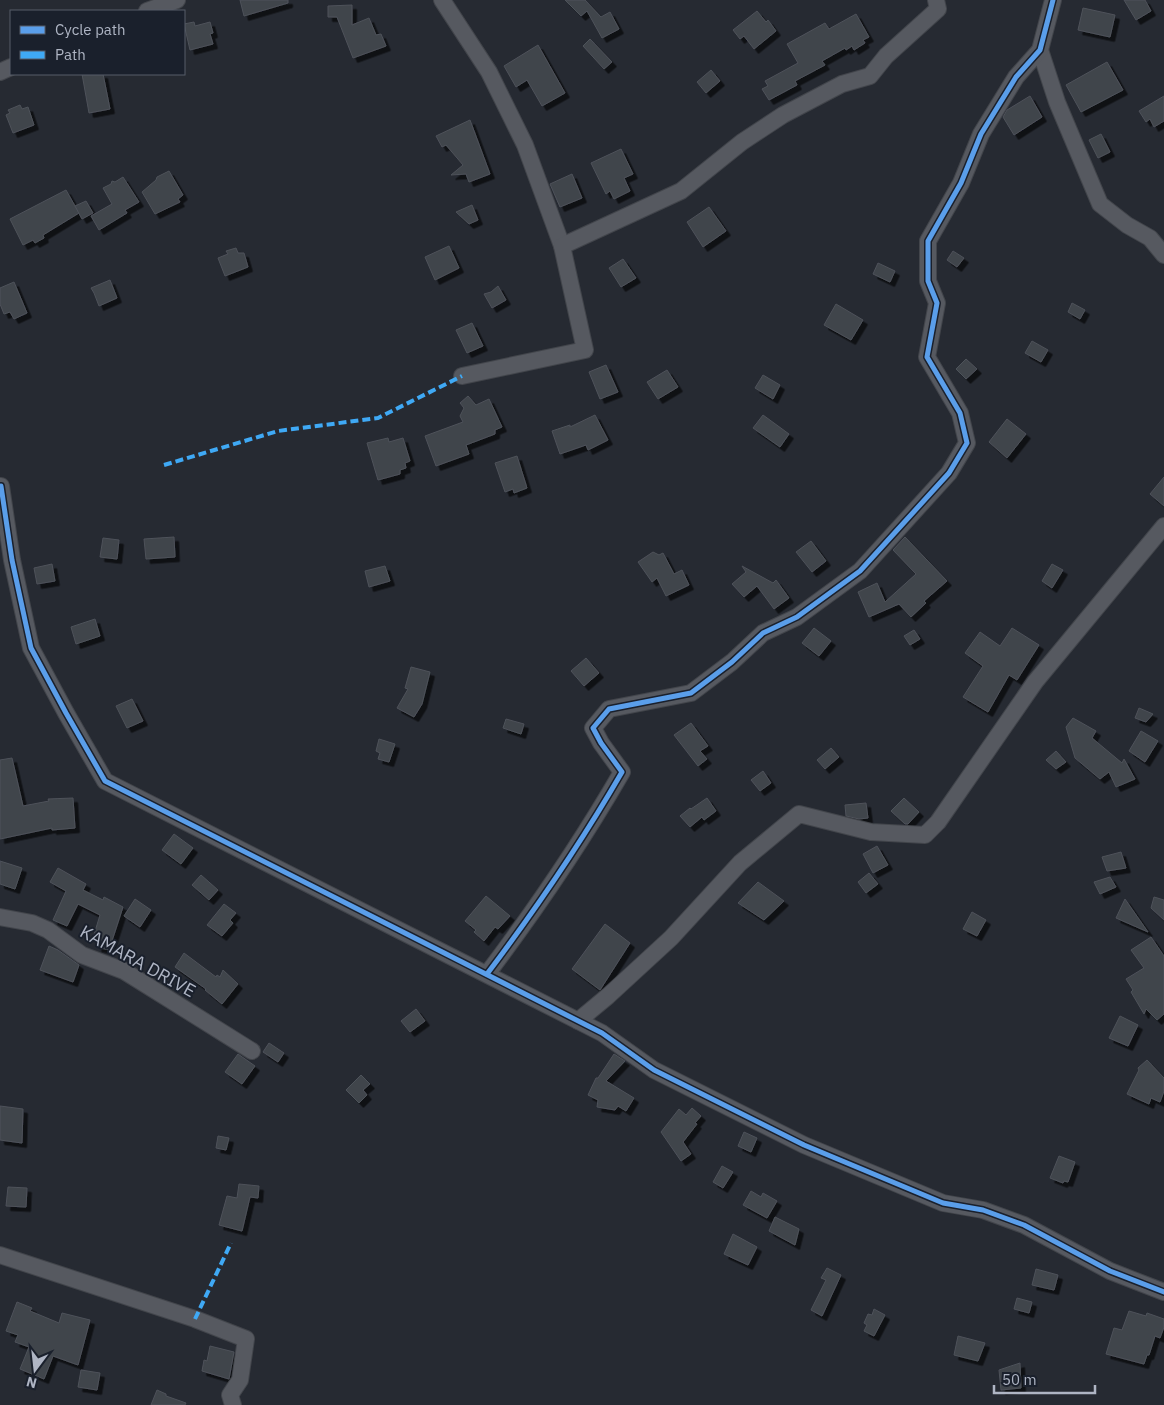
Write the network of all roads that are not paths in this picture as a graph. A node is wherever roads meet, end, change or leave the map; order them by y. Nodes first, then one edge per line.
1 (177, 0) edge
2 (442, 0) edge
3 (936, 0) edge
4 (1053, 0) edge
5 (151, 10) edge
6 (1040, 50) junction
7 (562, 246) junction
8 (1164, 255) edge
9 (462, 376) dead end
10 (1, 486) edge
11 (1164, 526) edge
12 (0, 917) edge
13 (487, 974) junction
14 (578, 1021) junction
15 (252, 1051) dead end
16 (0, 1255) edge
17 (1164, 1292) edge
18 (233, 1405) edge

1 - 5 street
2 - 7 street
3 - 7 street
4 - 6 street
6 - 8 street
6 - 13 street
7 - 9 street
10 - 13 street
11 - 14 street
12 - 15 street, KAMARA DRIVE
13 - 14 street
14 - 17 street
16 - 18 street

